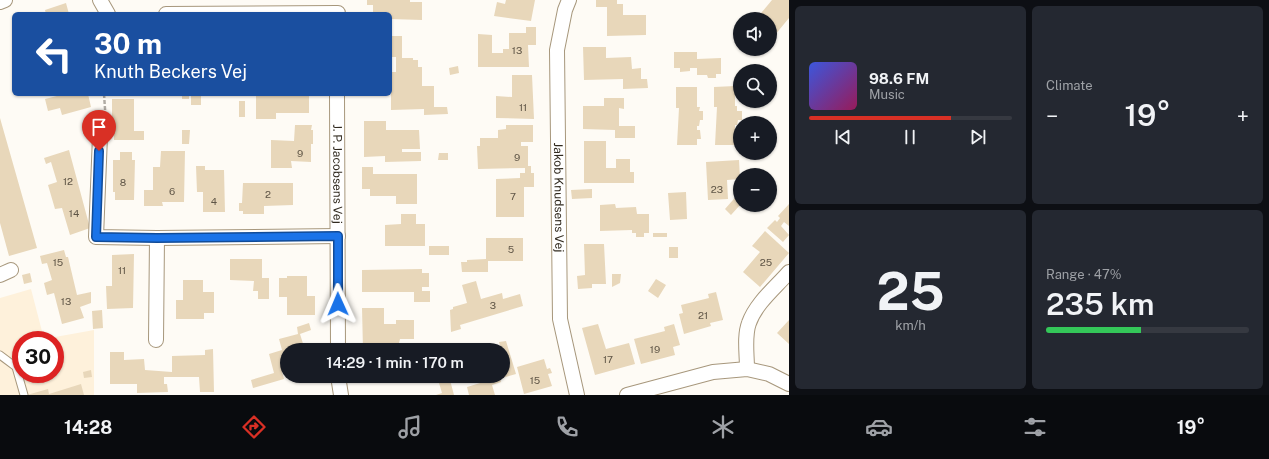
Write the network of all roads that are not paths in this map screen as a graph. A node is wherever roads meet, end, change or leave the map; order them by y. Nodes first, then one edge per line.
1 (5, 0) edge
2 (100, 0) edge
3 (569, 0) edge
4 (0, 2) edge
5 (339, 9) edge
6 (107, 12) edge
7 (235, 12) edge
8 (337, 96) edge
9 (100, 136) road end
10 (338, 236) junction
11 (157, 238) junction
12 (789, 272) edge
13 (156, 340) dead end
14 (338, 343) edge
15 (0, 355) edge
16 (748, 369) junction
17 (339, 383) edge
18 (789, 384) edge
19 (24, 395) edge
20 (341, 395) edge
21 (577, 395) edge
22 (627, 395) edge

1 - 4 street
2 - 6 street
3 - 21 street, Jakob Knudsens Vej
5 - 7 street
8 - 10 street, J. P. Jacobsens Vej
9 - 11 street
10 - 11 street
10 - 14 street, J. P. Jacobsens Vej
11 - 13 street
12 - 16 street
15 - 19 lane
16 - 18 street
16 - 22 street
17 - 20 street

